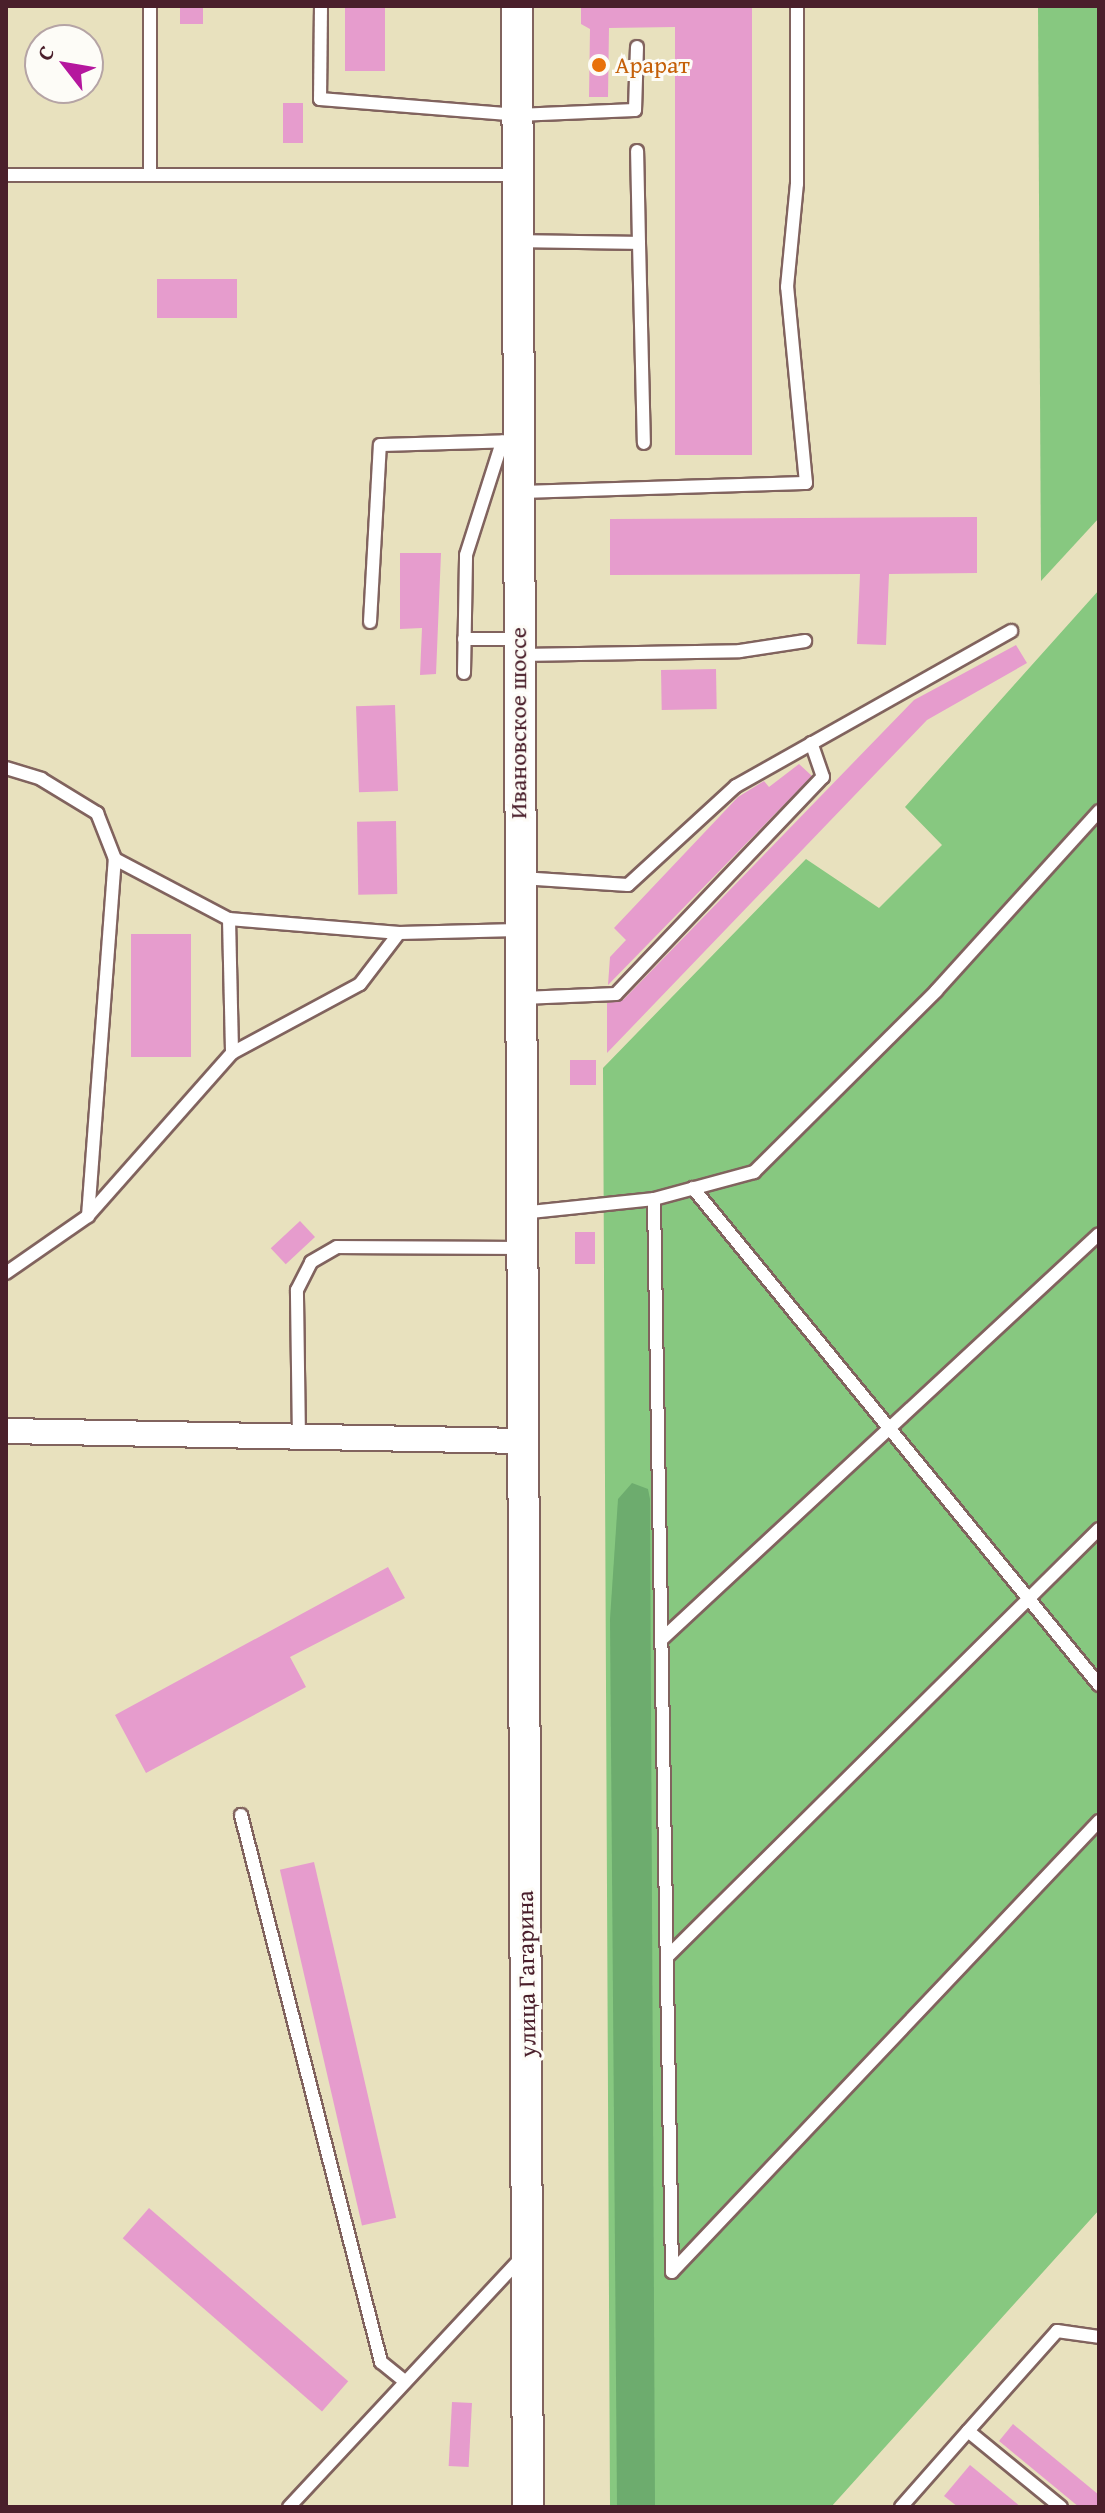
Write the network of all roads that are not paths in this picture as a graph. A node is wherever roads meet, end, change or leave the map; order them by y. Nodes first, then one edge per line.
1 (150, 6) edge
2 (321, 6) edge
3 (517, 6) edge
4 (797, 6) edge
5 (637, 47) dead end
6 (517, 115) junction
7 (637, 151) dead end
8 (150, 174) junction
9 (6, 175) edge
10 (517, 175) junction
11 (518, 241) junction
12 (639, 243) junction
13 (512, 441) junction
14 (644, 443) dead end
15 (520, 492) junction
16 (370, 622) dead end
17 (1011, 631) dead end
18 (464, 639) junction
19 (805, 641) dead end
20 (518, 647) junction
21 (464, 673) dead end
22 (811, 743) junction
23 (6, 768) edge
24 (1099, 811) edge
25 (115, 859) junction
26 (518, 878) junction
27 (229, 919) junction
28 (518, 930) junction
29 (399, 933) junction
30 (518, 998) junction
31 (232, 1053) junction
32 (693, 1188) junction
33 (654, 1199) junction
34 (518, 1213) junction
35 (88, 1216) junction
36 (1099, 1234) edge
37 (518, 1248) junction
38 (6, 1273) edge
39 (6, 1431) edge
40 (887, 1431) junction
41 (299, 1440) junction
42 (520, 1441) junction
43 (1099, 1529) edge
44 (1028, 1600) junction
45 (661, 1640) junction
46 (1099, 1685) edge
47 (241, 1815) dead end
48 (1099, 1821) edge
49 (667, 1957) junction
50 (529, 2248) junction
51 (1099, 2337) edge
52 (402, 2379) junction
53 (968, 2431) junction
54 (289, 2507) edge
55 (528, 2507) edge
56 (901, 2507) edge
57 (1061, 2507) edge

1 - 8 lane
2 - 6 lane
3 - 6 street, Ивановское шоссе
4 - 15 lane
5 - 6 lane
6 - 10 street, Ивановское шоссе
7 - 12 lane
8 - 9 lane
8 - 10 lane
10 - 11 street, Ивановское шоссе
11 - 12 lane
11 - 13 street, Ивановское шоссе
12 - 14 lane
13 - 15 street, Ивановское шоссе
13 - 16 lane
13 - 18 lane
15 - 20 street, Ивановское шоссе
17 - 22 lane
18 - 20 lane
18 - 21 lane
19 - 20 lane
20 - 26 street, Ивановское шоссе
22 - 26 lane
22 - 30 lane
23 - 25 lane
24 - 32 lane
25 - 27 lane
25 - 35 lane
26 - 28 street, Ивановское шоссе
27 - 29 lane
27 - 31 lane
28 - 29 lane
28 - 30 street, Ивановское шоссе
29 - 31 lane
30 - 34 street, Ивановское шоссе
31 - 35 lane
32 - 33 lane
32 - 40 lane
33 - 34 lane
33 - 45 lane
34 - 37 street, Ивановское шоссе
35 - 38 lane
36 - 40 lane
37 - 41 lane
37 - 42 street, Ивановское шоссе
39 - 41 street
40 - 44 lane
40 - 45 lane
41 - 42 street
42 - 50 street, улица Гагарина
43 - 44 lane
44 - 46 lane
44 - 49 lane
45 - 49 lane
47 - 52 lane
48 - 49 lane
50 - 52 lane
50 - 55 street, улица Гагарина
51 - 53 lane
52 - 54 lane
53 - 56 lane
53 - 57 lane

